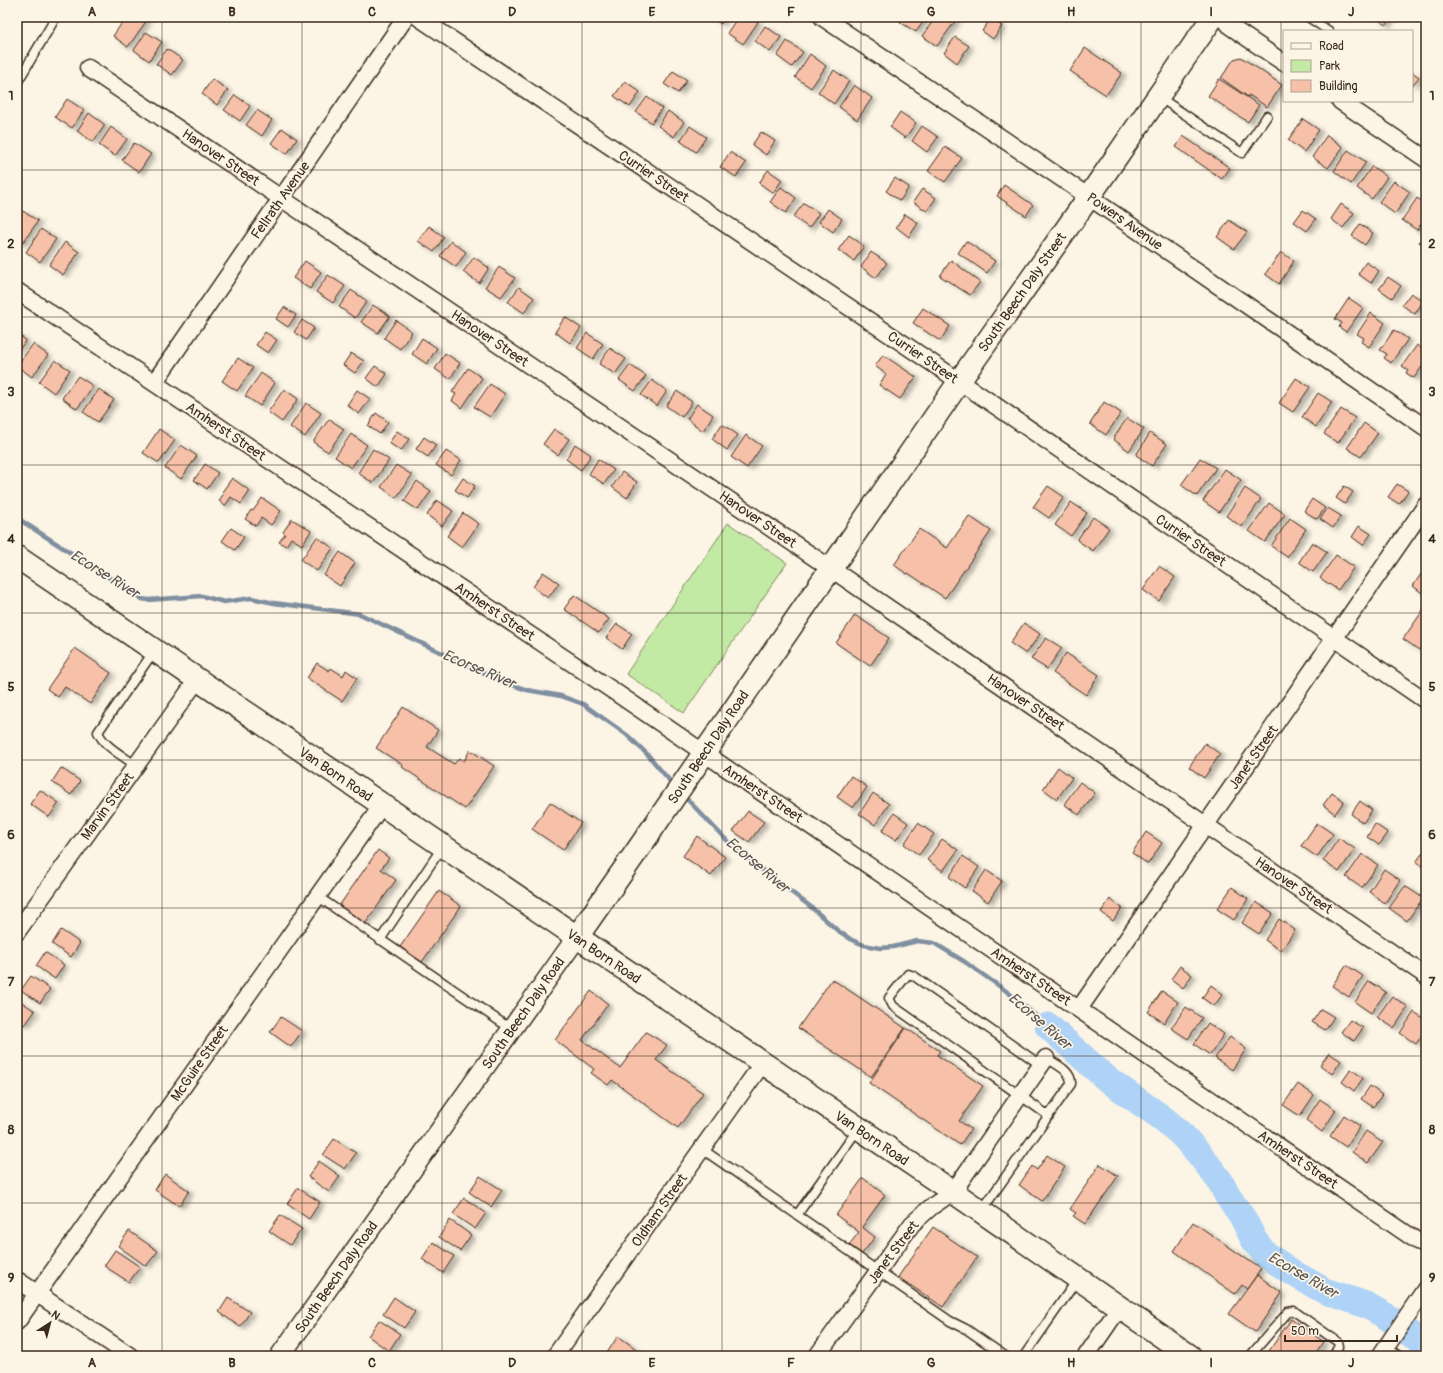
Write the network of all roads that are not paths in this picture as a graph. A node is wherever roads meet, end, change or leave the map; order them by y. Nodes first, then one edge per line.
1 (56, 17) edge
2 (406, 17) edge
3 (418, 17) edge
4 (822, 17) edge
5 (1213, 17) edge
6 (1223, 17) edge
7 (1308, 17) edge
8 (1328, 30) edge
9 (1283, 62) edge
10 (88, 68) dead end
11 (17, 83) edge
12 (1158, 96) junction
13 (1341, 102) edge
14 (1267, 116) dead end
15 (1426, 160) edge
16 (1089, 197) junction
17 (282, 198) junction
18 (17, 291) edge
19 (959, 382) junction
20 (154, 383) junction
21 (1426, 428) edge
22 (1426, 505) edge
23 (17, 557) edge
24 (830, 568) junction
25 (1334, 638) junction
26 (154, 650) junction
27 (197, 680) junction
28 (1426, 701) edge
29 (704, 753) junction
30 (136, 766) junction
31 (382, 805) junction
32 (1206, 824) junction
33 (443, 846) junction
34 (317, 896) junction
35 (17, 932) edge
36 (577, 937) junction
37 (380, 940) junction
38 (1426, 976) edge
39 (1079, 1009) junction
40 (511, 1030) junction
41 (1044, 1062) junction
42 (762, 1064) junction
43 (1020, 1097) junction
44 (1049, 1116) junction
45 (858, 1128) junction
46 (702, 1149) junction
47 (953, 1192) junction
48 (981, 1212) junction
49 (797, 1215) junction
50 (1426, 1247) edge
51 (878, 1271) junction
52 (1078, 1279) junction
53 (17, 1280) edge
54 (1426, 1288) edge
55 (37, 1294) junction
56 (1119, 1308) junction
57 (17, 1322) edge
58 (1386, 1347) edge
59 (130, 1356) edge
60 (280, 1356) edge
61 (556, 1356) edge
62 (817, 1356) edge
63 (1005, 1356) edge
64 (1024, 1356) edge
65 (1086, 1356) edge
66 (1190, 1356) edge
67 (1250, 1356) edge
68 (1333, 1356) edge
69 (1399, 1356) edge

1 - 11 lane
2 - 17 street, Fellrath Avenue
3 - 19 street, Currier Street
4 - 16 street, Powers Avenue
5 - 12 main road, South Beech Daly Street
6 - 9 street
7 - 8 lane
10 - 17 street, Hanover Street
12 - 14 lane
12 - 16 main road, South Beech Daly Street
13 - 15 street
16 - 19 main road, South Beech Daly Street
16 - 21 street, Powers Avenue
17 - 20 street, Fellrath Avenue
17 - 24 street, Hanover Street
18 - 20 street, Amherst Street
19 - 24 main road, South Beech Daly Street
19 - 25 street, Currier Street
20 - 29 street, Amherst Street
22 - 25 street, Janet Street
23 - 26 main road, Van Born Road
24 - 29 main road, South Beech Daly Road
24 - 32 street, Hanover Street
25 - 28 street, Currier Street
25 - 32 street, Janet Street
26 - 27 main road, Van Born Road
26 - 30 lane
27 - 30 street, Marvin Street
27 - 31 main road, Van Born Road
29 - 36 main road, South Beech Daly Road
29 - 39 street, Amherst Street
30 - 35 street, Marvin Street
31 - 33 main road, Van Born Road
31 - 34 street, McGuire Street
32 - 38 street, Hanover Street
32 - 39 street, Janet Street
33 - 36 main road, Van Born Road
33 - 37 lane
34 - 37 lane
34 - 55 street, McGuire Street
36 - 40 street, South Beech Daly Road
36 - 42 main road, Van Born Road
37 - 40 lane
39 - 50 street, Amherst Street
40 - 60 street, South Beech Daly Road
41 - 43 street, Janet Street
41 - 43 lane
41 - 44 lane
42 - 45 main road, Van Born Road
42 - 46 street, Oldham Street
43 - 44 lane
43 - 47 street, Janet Street
44 - 48 lane
45 - 47 main road, Van Born Road
45 - 49 lane
46 - 49 lane
46 - 61 street, Oldham Street
47 - 48 main road, Van Born Road
47 - 51 street, Janet Street
48 - 52 main road, Van Born Road
49 - 51 lane
51 - 62 street, Janet Street
51 - 63 lane
52 - 56 main road, Van Born Road
52 - 64 lane
53 - 55 street
54 - 58 street
55 - 57 street, McGuire Street
55 - 59 street
56 - 65 street
56 - 66 main road, Van Born Road
58 - 69 lane
67 - 68 lane

